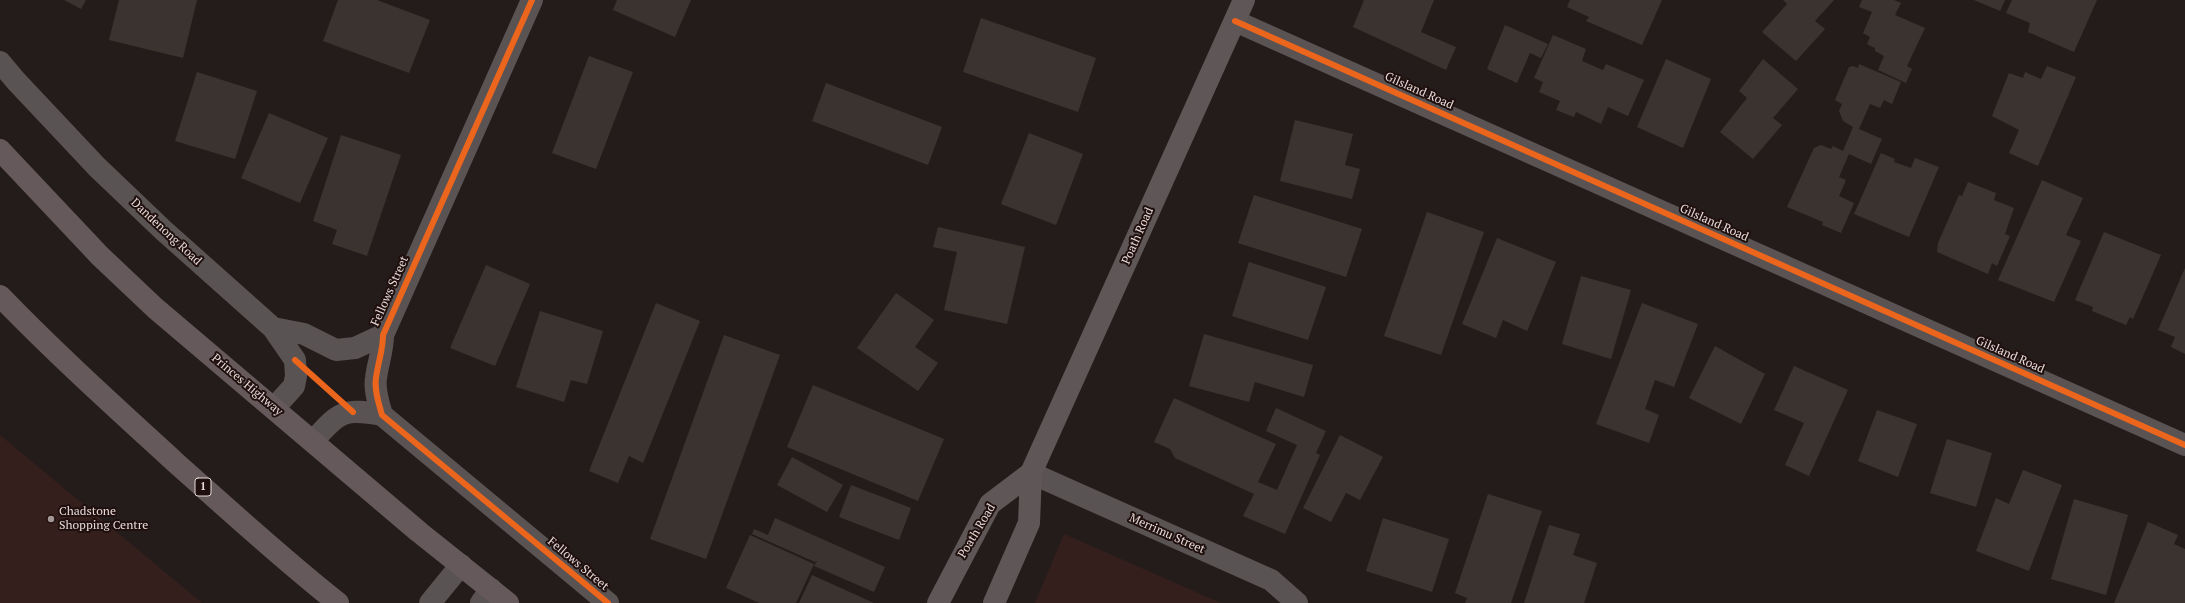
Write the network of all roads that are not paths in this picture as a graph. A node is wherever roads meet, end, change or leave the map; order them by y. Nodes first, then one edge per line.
1 (532, 0) edge
2 (1244, 0) edge
3 (1235, 21) junction
4 (0, 62) edge
5 (0, 150) edge
6 (0, 296) edge
7 (274, 328) junction
8 (382, 334) junction
9 (274, 408) junction
10 (382, 415) junction
11 (313, 440) junction
12 (2185, 445) edge
13 (1031, 473) junction
14 (461, 565) junction
15 (486, 596) edge
16 (330, 600) edge
17 (430, 603) edge
18 (508, 603) edge
19 (608, 603) edge
20 (938, 603) edge
21 (994, 603) edge
22 (1297, 603) edge

1 - 8 street, Fellows Street
2 - 3 street, Poath Road
3 - 12 street, Gilsland Road
3 - 13 street, Poath Road
4 - 7 street, Dandenong Road
5 - 9 highway, Princes Highway
6 - 16 highway, 1
7 - 8 street, Fellows Street
7 - 9 street, Dandenong Road
8 - 10 street, Fellows Street
9 - 11 highway, Princes Highway
10 - 11 street
10 - 19 street, Fellows Street
11 - 14 highway, Princes Highway
13 - 20 street, Poath Road
13 - 21 street, Poath Road
13 - 22 street, Merrimu Street
14 - 15 highway, Princes Highway
14 - 17 street
15 - 18 highway, Princes Highway

